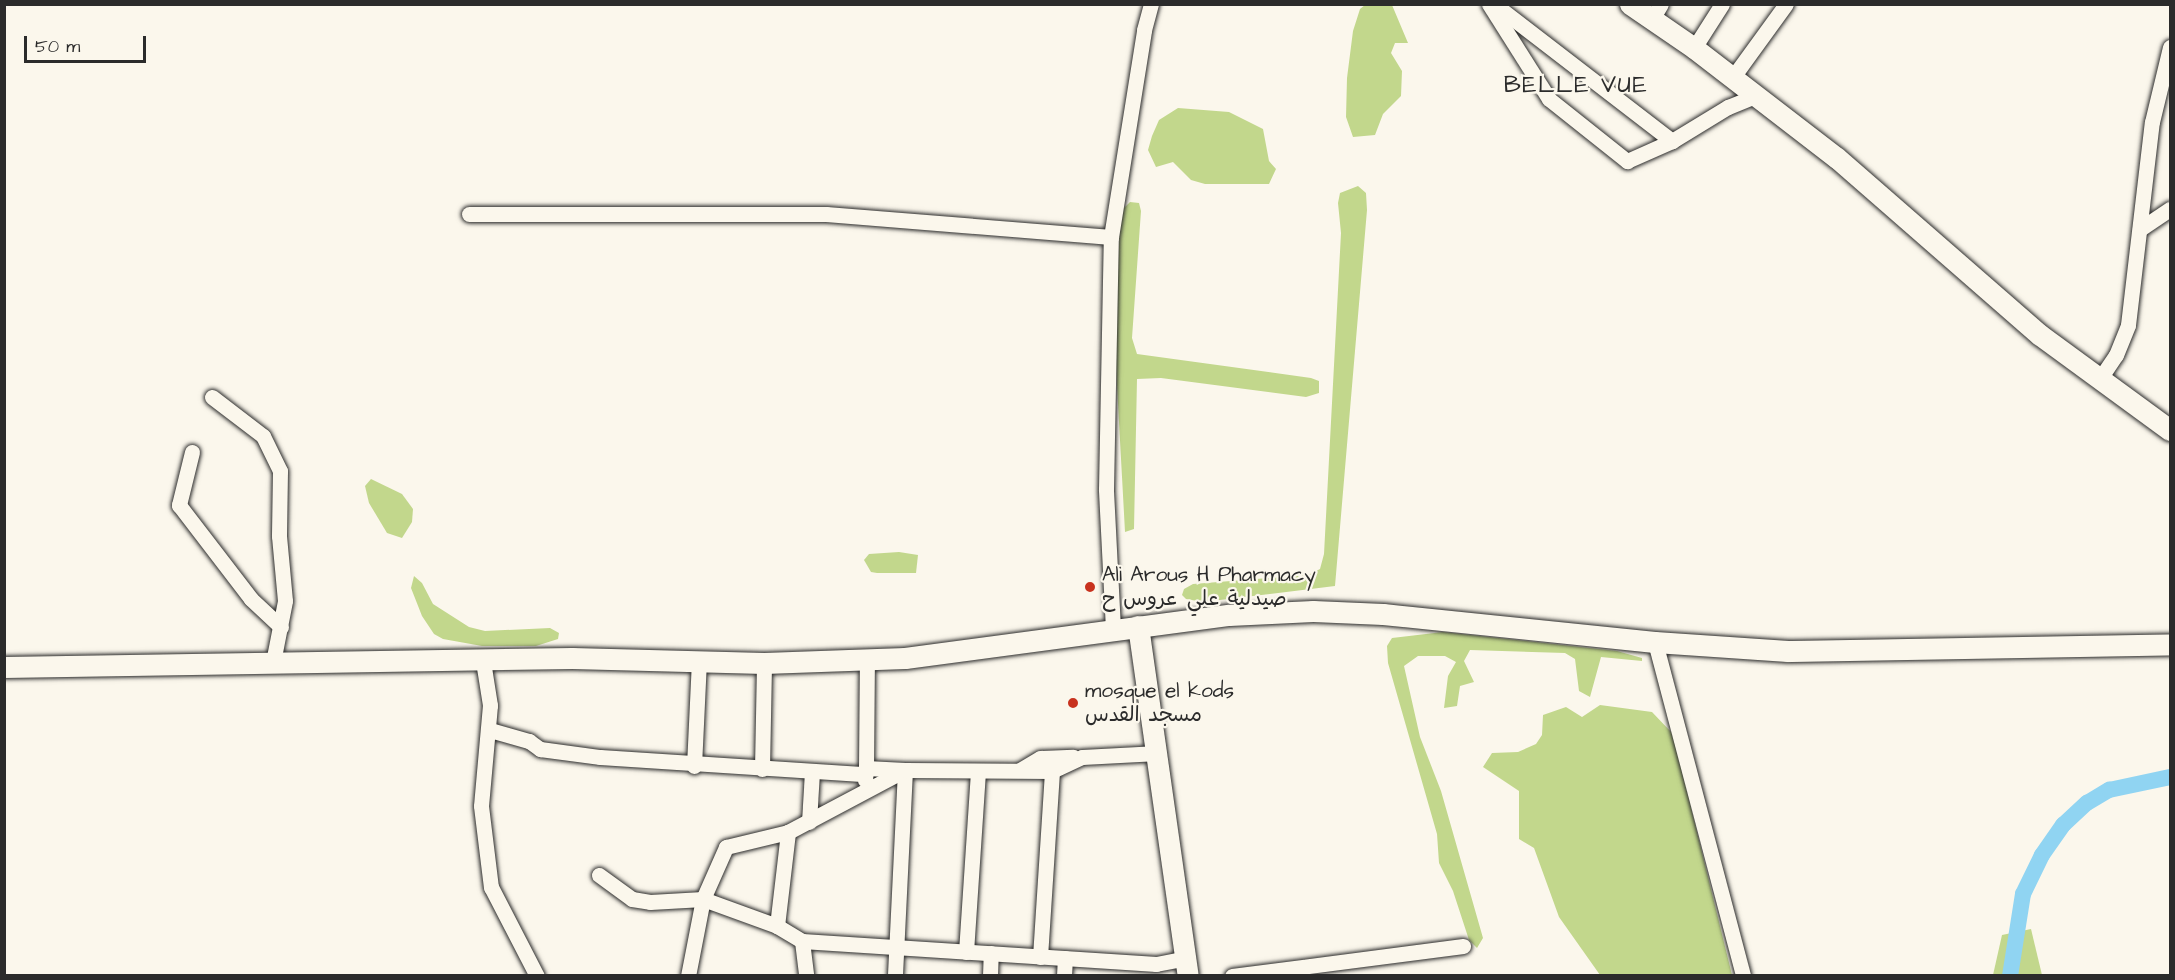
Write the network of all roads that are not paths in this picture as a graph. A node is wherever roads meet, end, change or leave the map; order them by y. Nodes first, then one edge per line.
1 (1151, 4) edge
2 (1489, 4) edge
3 (1494, 4) edge
4 (1630, 4) edge
5 (1722, 4) edge
6 (1786, 4) edge
7 (1656, 12) edge
8 (2170, 47) edge
9 (1694, 48) junction
10 (1733, 77) junction
11 (1755, 96) junction
12 (1672, 141) junction
13 (2170, 209) edge
14 (470, 214) dead end
15 (2140, 229) junction
16 (1111, 237) junction
17 (2099, 380) junction
18 (212, 397) dead end
19 (2170, 430) edge
20 (192, 452) dead end
21 (1138, 626) junction
22 (281, 627) junction
23 (1113, 629) junction
24 (1655, 642) junction
25 (2170, 644) edge
26 (699, 660) junction
27 (867, 660) junction
28 (483, 661) junction
29 (273, 662) junction
30 (764, 663) junction
31 (4, 667) edge
32 (490, 730) junction
33 (1158, 753) junction
34 (1082, 757) junction
35 (694, 766) junction
36 (762, 769) junction
37 (905, 770) junction
38 (866, 771) junction
39 (978, 771) junction
40 (1019, 771) junction
41 (1052, 771) junction
42 (812, 772) junction
43 (864, 791) junction
44 (808, 822) junction
45 (788, 832) junction
46 (599, 875) dead end
47 (703, 899) junction
48 (777, 926) junction
49 (802, 941) junction
50 (1463, 946) dead end
51 (896, 947) junction
52 (966, 952) junction
53 (991, 953) junction
54 (1040, 957) junction
55 (1065, 958) junction
56 (1187, 967) edge
57 (537, 975) edge
58 (688, 975) edge
59 (806, 975) edge
60 (895, 975) edge
61 (990, 975) edge
62 (1064, 975) edge
63 (1232, 975) edge
64 (1743, 975) edge

1 - 16 street
2 - 12 street
3 - 12 street
4 - 7 main road
5 - 9 street
6 - 10 street
7 - 9 main road
8 - 15 street
9 - 10 main road
10 - 11 main road
11 - 12 street
11 - 17 main road
13 - 15 street
14 - 16 street
15 - 17 street
16 - 23 street
17 - 19 main road
18 - 22 street
20 - 22 street
21 - 23 main road
21 - 24 main road
21 - 33 main road
22 - 29 street
23 - 27 main road
24 - 25 main road
24 - 64 street
26 - 28 main road
26 - 30 main road
26 - 35 street
27 - 30 main road
27 - 38 street
28 - 29 main road
28 - 32 street
29 - 31 main road
30 - 36 street
32 - 35 street
32 - 57 street
33 - 34 street
33 - 56 main road
34 - 40 street
34 - 41 street
35 - 36 street
36 - 42 street
37 - 38 street
37 - 39 street
37 - 43 street
37 - 51 street
38 - 42 street
38 - 43 street
39 - 40 street
39 - 52 street
40 - 41 street
41 - 54 street
42 - 44 street
43 - 44 street
44 - 45 street
45 - 47 street
45 - 48 street
46 - 47 street
47 - 48 street
47 - 58 street
48 - 49 street
49 - 51 street
49 - 59 street
50 - 63 street
51 - 52 street
51 - 60 street
52 - 53 street
53 - 54 street
53 - 61 street
54 - 55 street
55 - 56 street
55 - 62 street

